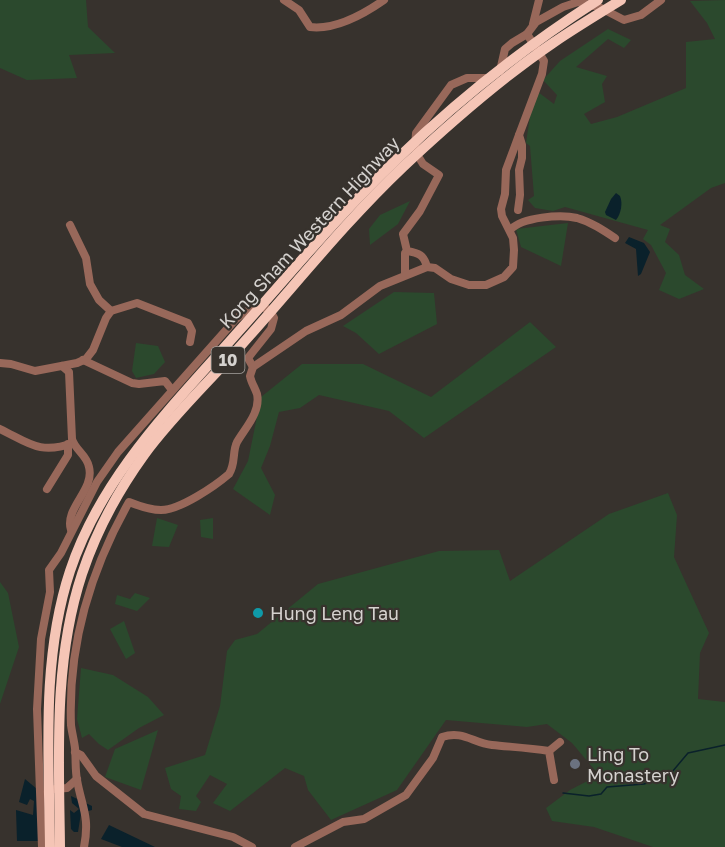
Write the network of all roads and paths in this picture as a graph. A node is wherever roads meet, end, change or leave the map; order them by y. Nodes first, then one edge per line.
1 (284, 0) edge
2 (384, 0) edge
3 (539, 0) edge
4 (598, 0) edge
5 (621, 0) edge
6 (662, 0) edge
7 (533, 26) junction
8 (527, 34) junction
9 (519, 135) junction
10 (518, 210) dead end
11 (70, 225) dead end
12 (510, 230) junction
13 (615, 238) dead end
14 (407, 251) junction
15 (427, 267) junction
16 (405, 275) junction
17 (111, 311) junction
18 (190, 342) dead end
19 (82, 360) junction
20 (0, 363) edge
21 (62, 366) junction
22 (253, 367) junction
23 (172, 390) junction
24 (0, 429) edge
25 (71, 444) junction
26 (46, 489) dead end
27 (71, 531) junction
28 (560, 742) dead end
29 (549, 751) junction
30 (75, 752) junction
31 (76, 779) junction
32 (554, 780) dead end
33 (41, 786) junction
34 (42, 847) edge
35 (50, 847) edge
36 (60, 847) edge
37 (84, 847) edge
38 (252, 847) edge
39 (295, 847) edge

1 - 2 street
3 - 7 street
4 - 35 highway, Kong Sham Western Highway / 10, bridge
5 - 36 highway, Kong Sham Western Highway / 10, bridge
6 - 7 street
7 - 8 street
8 - 9 street
8 - 14 street
9 - 10 street
9 - 12 street
11 - 17 street
12 - 13 street
12 - 15 street
14 - 15 street
14 - 16 street
15 - 16 street
16 - 22 street
17 - 18 street
17 - 19 street
19 - 21 street
19 - 23 street
20 - 21 street
21 - 25 street
22 - 23 street
22 - 30 street
23 - 27 street
24 - 25 street
25 - 26 street
25 - 27 street
27 - 33 street
28 - 29 street
29 - 32 street
29 - 39 street
30 - 31 street
30 - 38 street
31 - 33 street
31 - 37 street
33 - 34 street

